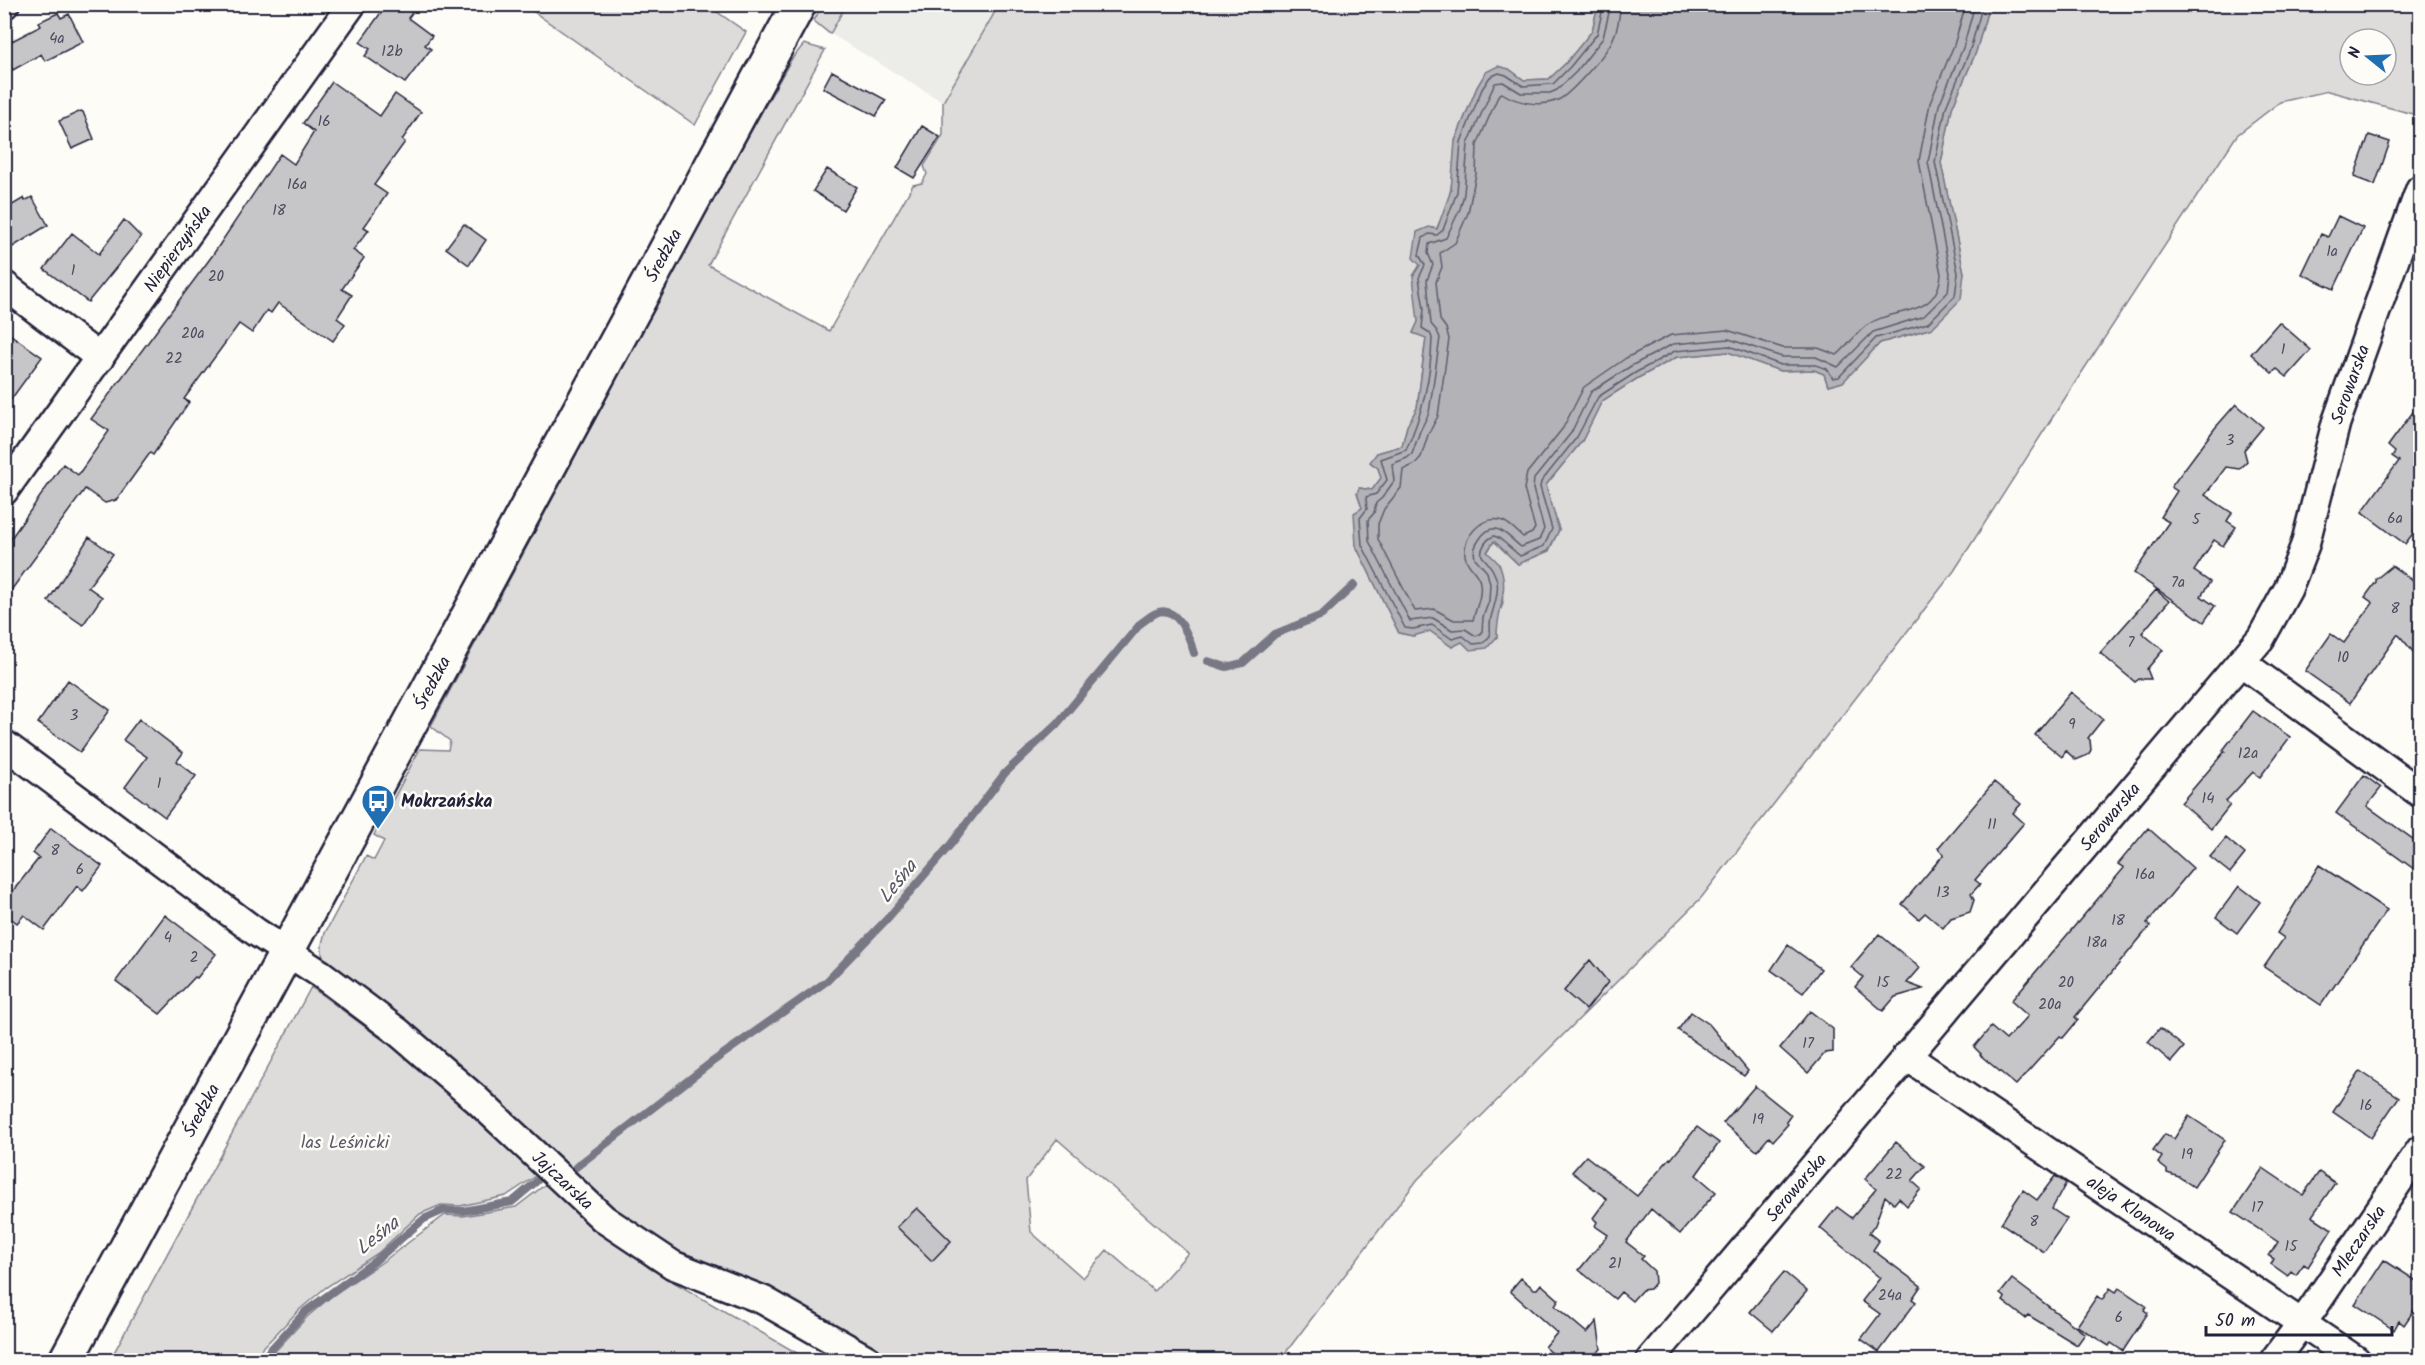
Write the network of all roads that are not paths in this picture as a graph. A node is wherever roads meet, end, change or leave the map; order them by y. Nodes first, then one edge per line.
1 (352, 4) edge
2 (798, 4) edge
3 (2421, 189) edge
4 (4, 285) edge
5 (100, 358) junction
6 (4, 491) edge
7 (2241, 662) junction
8 (4, 744) edge
9 (2421, 793) edge
10 (288, 953) junction
11 (1906, 1056) junction
12 (2421, 1150) edge
13 (2301, 1323) junction
14 (66, 1360) edge
15 (868, 1360) edge
16 (1650, 1360) edge
17 (2274, 1360) edge
18 (2356, 1360) edge

1 - 5 street, Niepierzyńska
2 - 10 main road, Średzka
3 - 7 street, Serowarska
4 - 5 street
5 - 6 street, Niepierzyńska
7 - 9 street
7 - 11 street, Serowarska
8 - 10 street
10 - 14 main road, Średzka
10 - 15 street, Jajczarska
11 - 13 street, aleja Klonowa
11 - 16 street, Serowarska
12 - 13 street, Mleczarska
13 - 17 street, Mleczarska
13 - 18 street, aleja Klonowa

